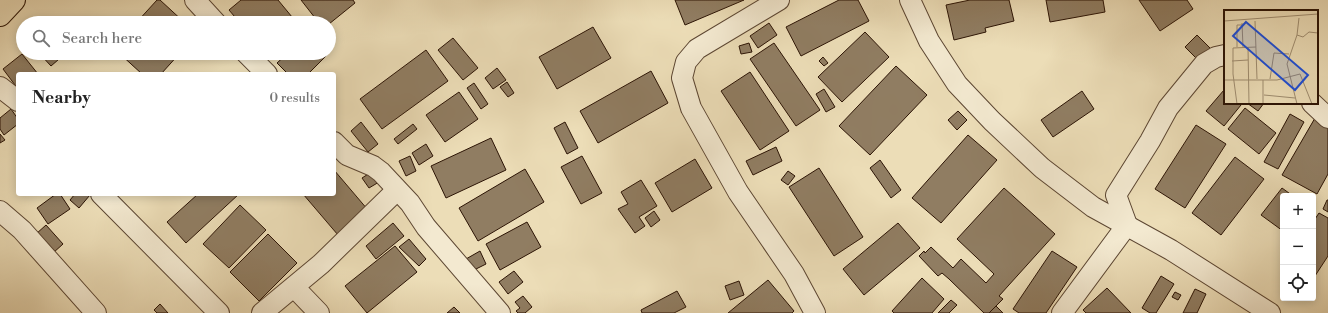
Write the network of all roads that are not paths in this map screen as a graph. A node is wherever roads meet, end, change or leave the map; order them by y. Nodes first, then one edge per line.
1 (14, 0) edge
2 (195, 0) edge
3 (779, 0) edge
4 (910, 0) edge
5 (0, 15) edge
6 (210, 16) edge
7 (1224, 55) edge
8 (253, 60) edge
9 (266, 72) edge
10 (0, 87) edge
11 (16, 99) edge
12 (1313, 104) edge
13 (1328, 118) edge
14 (336, 144) edge
15 (397, 190) junction
16 (103, 196) edge
17 (0, 210) edge
18 (1127, 226) junction
19 (294, 288) junction
20 (96, 313) edge
21 (219, 313) edge
22 (262, 313) edge
23 (319, 313) edge
24 (500, 313) edge
25 (815, 313) edge
26 (1062, 313) edge
27 (1270, 313) edge

1 - 5 main road
2 - 6 street
3 - 25 street
4 - 18 street
7 - 18 street
8 - 9 street
10 - 11 street
12 - 13 street
14 - 15 street
15 - 19 street
15 - 24 street
16 - 21 street
17 - 20 street
18 - 26 street
18 - 27 street
19 - 22 street
19 - 23 street

